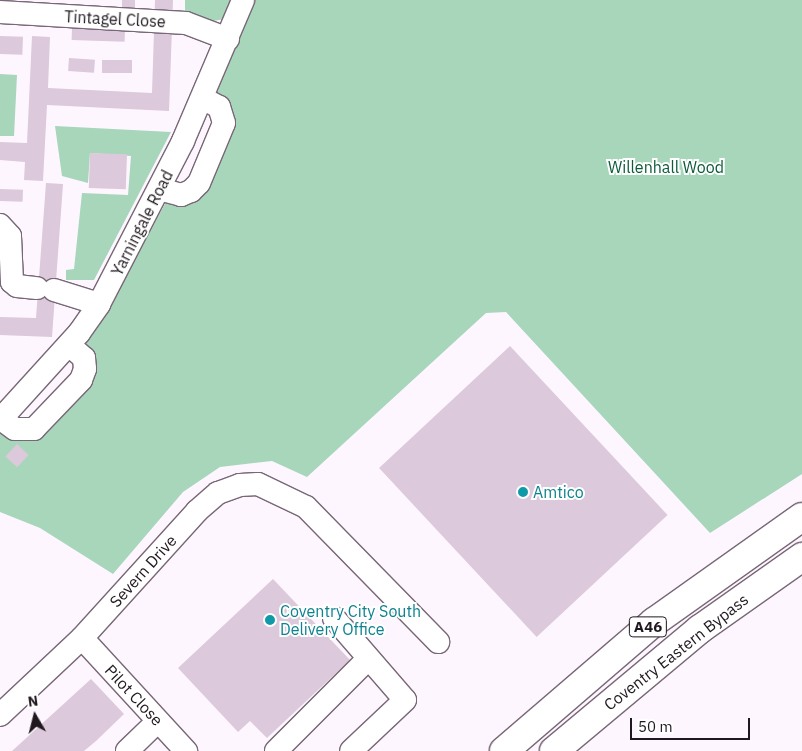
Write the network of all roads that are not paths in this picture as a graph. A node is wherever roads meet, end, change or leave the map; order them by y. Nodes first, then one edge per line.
1 (243, 0) edge
2 (0, 12) edge
3 (228, 39) junction
4 (202, 98) junction
5 (159, 190) junction
6 (0, 225) edge
7 (99, 304) junction
8 (69, 345) junction
9 (0, 420) edge
10 (802, 507) edge
11 (802, 517) edge
12 (802, 557) edge
13 (697, 592) junction
14 (334, 618) dead end
15 (82, 638) junction
16 (438, 642) dead end
17 (368, 659) junction
18 (0, 715) edge
19 (158, 721) junction
20 (287, 747) edge
21 (126, 751) edge
22 (186, 751) edge
23 (352, 751) edge
24 (504, 751) edge
25 (554, 751) edge

1 - 3 street, Yarningale Road
2 - 3 street, Tintagel Close
3 - 4 street, Yarningale Road
4 - 5 street, Yarningale Road
4 - 5 street
5 - 7 street, Yarningale Road
6 - 7 street
7 - 8 street, Yarningale Road
8 - 9 street, Yarningale Road
8 - 9 street
10 - 13 street
11 - 13 highway, Coventry Eastern Bypass / A46
12 - 25 highway, Coventry Eastern Bypass / A46
13 - 24 highway, Coventry Eastern Bypass / A46
14 - 17 street
15 - 16 street, Severn Drive
15 - 18 street, Severn Drive
15 - 19 street, Pilot Close
17 - 20 street
17 - 23 street
19 - 21 street
19 - 22 street, Pilot Close

